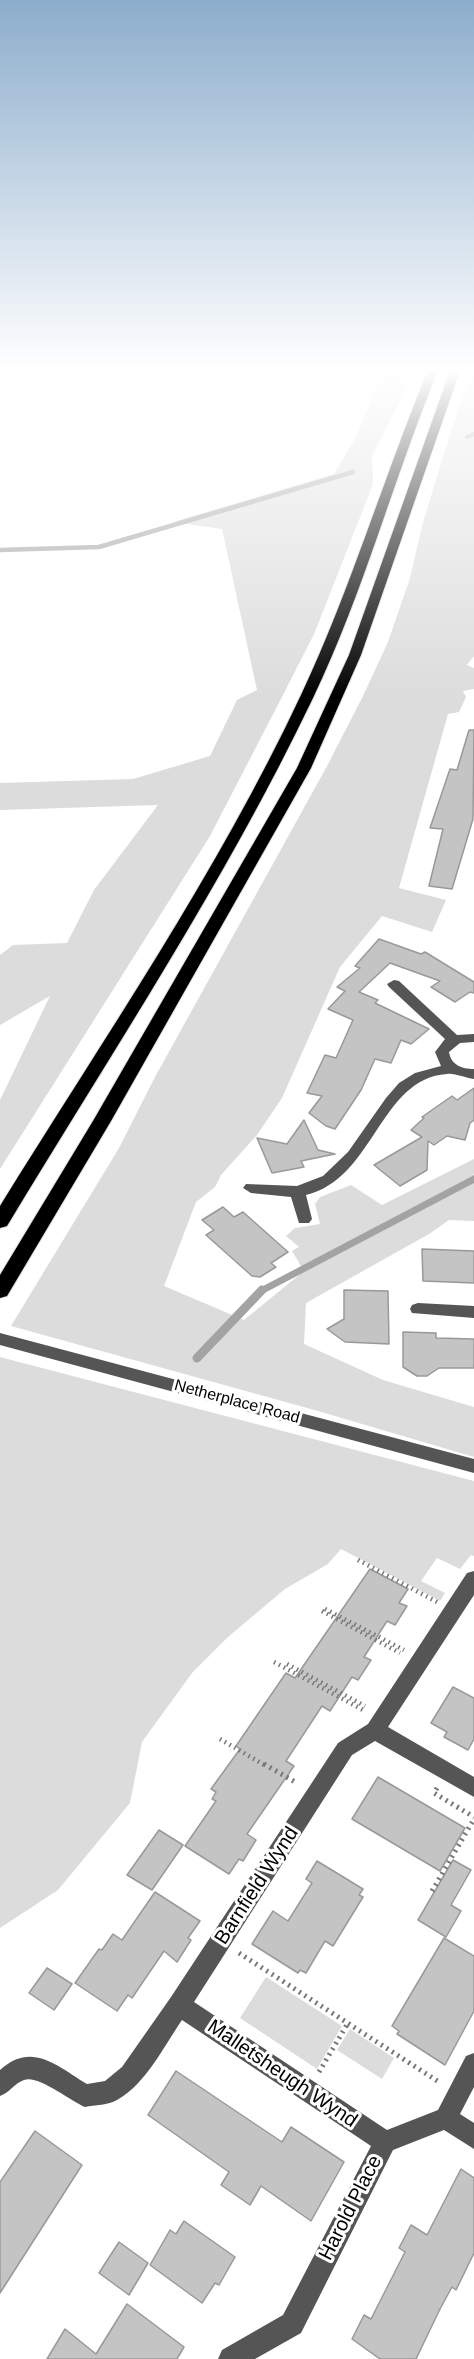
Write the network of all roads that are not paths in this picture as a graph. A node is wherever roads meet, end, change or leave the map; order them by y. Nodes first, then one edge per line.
1 (392, 478) edge
2 (417, 478) edge
3 (394, 984) dead end
4 (474, 1038) edge
5 (454, 1040) junction
6 (451, 1068) junction
7 (474, 1074) edge
8 (251, 1188) dead end
9 (298, 1193) junction
10 (304, 1219) dead end
11 (0, 1221) edge
12 (0, 1291) edge
13 (418, 1309) dead end
14 (474, 1312) edge
15 (0, 1339) edge
16 (474, 1466) edge
17 (474, 1579) edge
18 (380, 1722) junction
19 (474, 1788) edge
20 (179, 2005) junction
21 (474, 2064) edge
22 (0, 2085) edge
23 (446, 2118) junction
24 (474, 2137) edge
25 (385, 2142) junction
26 (231, 2359) edge

1 - 11 highway
2 - 12 highway
3 - 5 street
4 - 5 street
5 - 6 street
6 - 7 street
6 - 9 street
8 - 9 street
9 - 10 street
13 - 14 street
15 - 16 street, Netherplace Road
17 - 18 street, Barnfield Wynd
18 - 19 street
18 - 20 street, Barnfield Wynd
20 - 22 street, Barnfield Wynd
20 - 25 street, Malletsheugh Wynd
21 - 23 street
23 - 24 street
23 - 25 street, Harold Place
25 - 26 street, Harold Place

